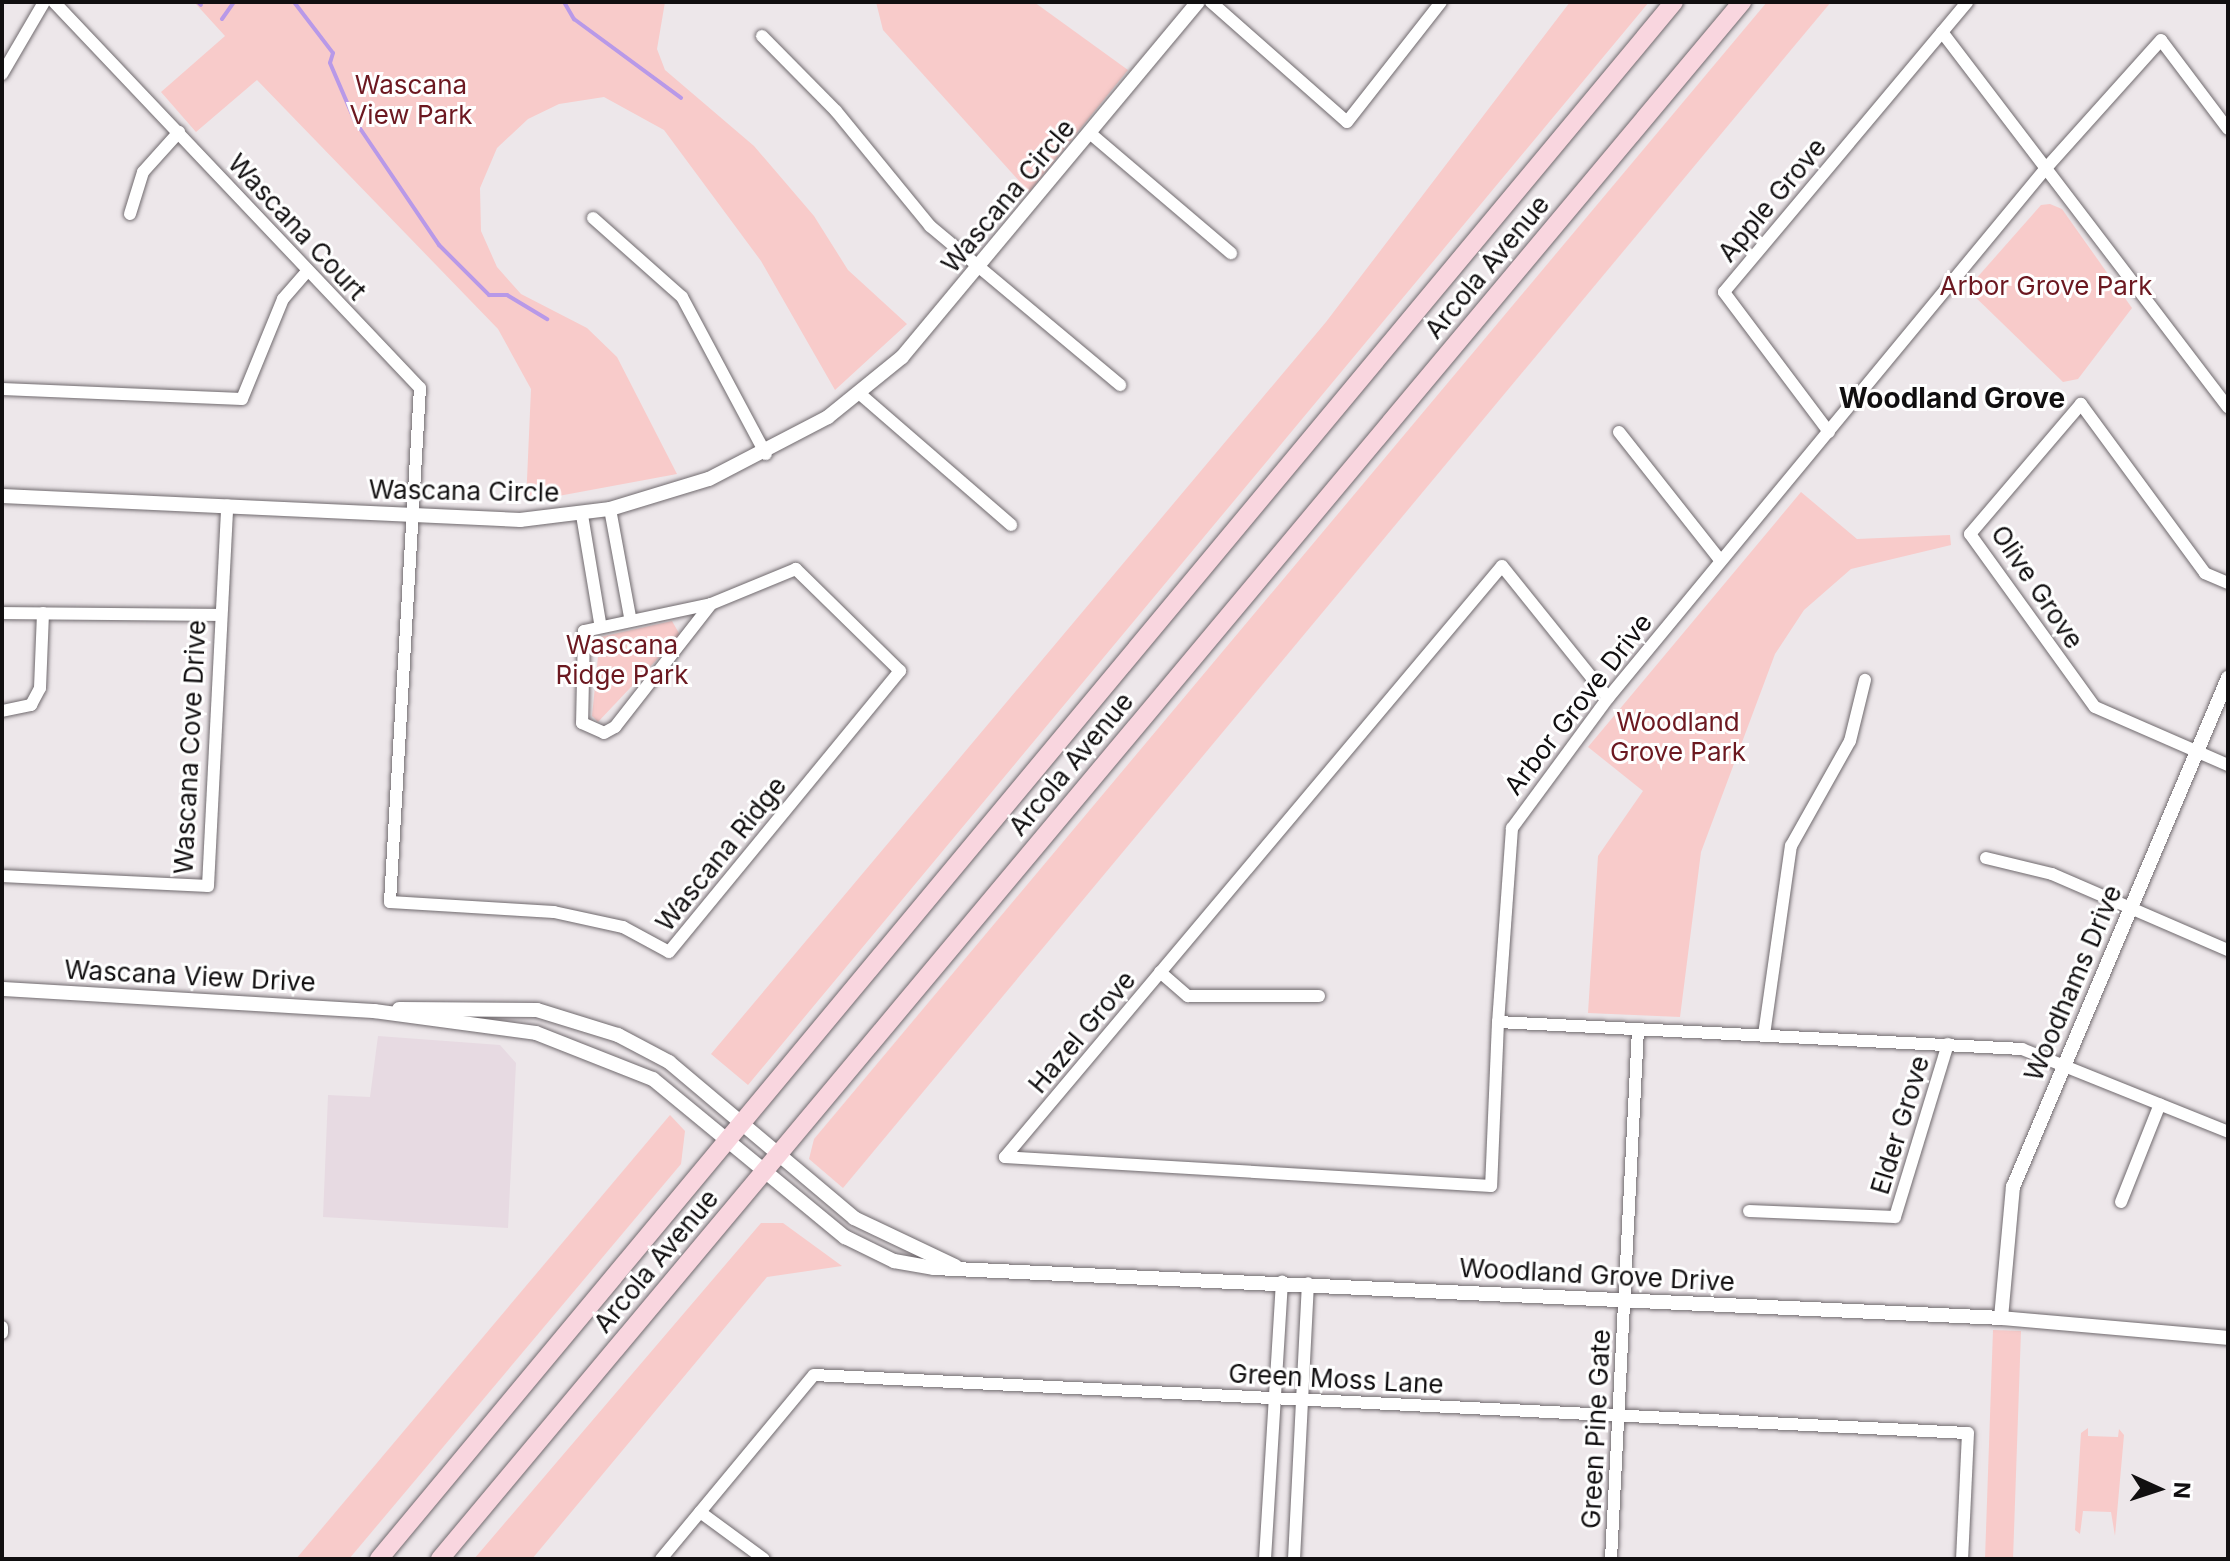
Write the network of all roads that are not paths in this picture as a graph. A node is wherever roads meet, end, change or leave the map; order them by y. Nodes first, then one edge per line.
1 (44, 2) edge
2 (54, 2) edge
3 (1198, 2) edge
4 (1211, 2) edge
5 (1441, 2) edge
6 (1674, 2) edge
7 (1742, 2) edge
8 (1967, 2) edge
9 (1942, 32) junction
10 (762, 36) dead end
11 (2, 74) edge
12 (2228, 129) edge
13 (179, 132) junction
14 (1091, 134) junction
15 (2046, 168) junction
16 (130, 214) dead end
17 (593, 218) dead end
18 (1231, 253) dead end
19 (980, 268) junction
20 (306, 273) junction
21 (1120, 385) dead end
22 (2, 389) edge
23 (860, 394) junction
24 (2225, 397) edge
25 (1619, 432) dead end
26 (1829, 432) junction
27 (766, 454) junction
28 (2, 496) edge
29 (227, 505) junction
30 (610, 509) junction
31 (582, 515) junction
32 (413, 518) junction
33 (1011, 525) dead end
34 (1721, 561) junction
35 (2228, 583) edge
36 (711, 604) junction
37 (2, 613) edge
38 (43, 613) junction
39 (220, 615) junction
40 (630, 617) junction
41 (600, 622) junction
42 (2228, 678) edge
43 (1865, 680) dead end
44 (1608, 698) junction
45 (2, 711) edge
46 (2198, 753) junction
47 (2228, 765) edge
48 (1986, 858) dead end
49 (2, 876) edge
50 (2132, 908) junction
51 (2228, 950) edge
52 (1160, 972) junction
53 (2, 989) edge
54 (1319, 996) dead end
55 (374, 1011) junction
56 (1498, 1022) junction
57 (1638, 1029) junction
58 (1764, 1035) junction
59 (1948, 1044) junction
60 (2063, 1066) junction
61 (2160, 1104) junction
62 (742, 1127) junction
63 (2228, 1132) edge
64 (726, 1146) junction
65 (779, 1155) junction
66 (763, 1175) junction
67 (2121, 1202) dead end
68 (1749, 1211) dead end
69 (963, 1270) junction
70 (1282, 1282) junction
71 (1308, 1283) junction
72 (1625, 1301) junction
73 (2001, 1318) junction
74 (2228, 1338) edge
75 (1273, 1398) junction
76 (1302, 1400) junction
77 (1618, 1414) junction
78 (700, 1512) junction
79 (379, 1559) edge
80 (440, 1559) edge
81 (661, 1559) edge
82 (764, 1559) edge
83 (1265, 1559) edge
84 (1294, 1559) edge
85 (1611, 1559) edge
86 (1962, 1559) edge

1 - 11 street
2 - 13 street, Wascana Court
3 - 14 street, Wascana Circle
4 - 5 street
6 - 62 main road, Arcola Avenue
7 - 65 main road, Arcola Avenue
8 - 9 street, Apple Grove
9 - 15 street
9 - 26 street, Apple Grove
10 - 19 street
12 - 15 street, Arbor Grove Drive
13 - 16 street
13 - 20 street, Wascana Court
14 - 18 street
14 - 19 street, Wascana Circle
15 - 24 street
15 - 26 street, Arbor Grove Drive
17 - 27 street
19 - 21 street
19 - 23 street, Wascana Circle
20 - 22 street
20 - 32 street, Wascana Court
23 - 27 street, Wascana Circle
23 - 33 street
25 - 34 street
26 - 34 street, Arbor Grove Drive
27 - 30 street, Wascana Circle
28 - 29 street, Wascana Circle
29 - 32 street, Wascana Circle
29 - 39 street, Wascana Cove Drive
30 - 31 street, Wascana Circle
30 - 40 street
31 - 32 street, Wascana Circle
31 - 41 street
32 - 36 street, Wascana Ridge
34 - 44 street, Arbor Grove Drive
35 - 46 street, Olive Grove
36 - 40 street, Wascana Ridge
36 - 41 street, Wascana Ridge
37 - 38 street
38 - 39 street
38 - 45 street
39 - 49 street, Wascana Cove Drive
40 - 41 street, Wascana Ridge
42 - 46 street, Woodhams Drive
43 - 58 street
44 - 52 street, Hazel Grove
44 - 56 street, Arbor Grove Drive
46 - 47 street
46 - 50 street, Woodhams Drive
48 - 50 street
50 - 51 street
50 - 60 street, Woodhams Drive
52 - 54 street
52 - 56 street, Hazel Grove
53 - 55 street, Wascana View Drive
55 - 62 street, Wascana View Drive
55 - 64 street, Wascana View Drive
56 - 57 street
57 - 58 street
57 - 72 street, Green Pine Gate
58 - 59 street
59 - 60 street
59 - 68 street, Elder Grove
60 - 61 street
60 - 73 street, Woodhams Drive
61 - 63 street
61 - 67 street
62 - 64 main road, Arcola Avenue
62 - 65 street, Wascana View Drive
64 - 66 street, Wascana View Drive
64 - 79 main road, Arcola Avenue
65 - 66 main road, Arcola Avenue
65 - 69 street, Woodland Grove Drive
66 - 69 street, Woodland Grove Drive
66 - 80 main road, Arcola Avenue
69 - 70 street, Woodland Grove Drive
70 - 71 street, Woodland Grove Drive
70 - 75 street
71 - 72 street, Woodland Grove Drive
71 - 76 street
72 - 73 street, Woodland Grove Drive
72 - 77 street, Green Pine Gate
73 - 74 street, Woodland Grove Drive
75 - 76 street, Green Moss Lane
75 - 78 street, Green Moss Lane
75 - 83 street
76 - 77 street, Green Moss Lane
76 - 84 street
77 - 85 street, Green Pine Gate
77 - 86 street, Green Moss Lane
78 - 81 street, Green Moss Lane
78 - 82 street

